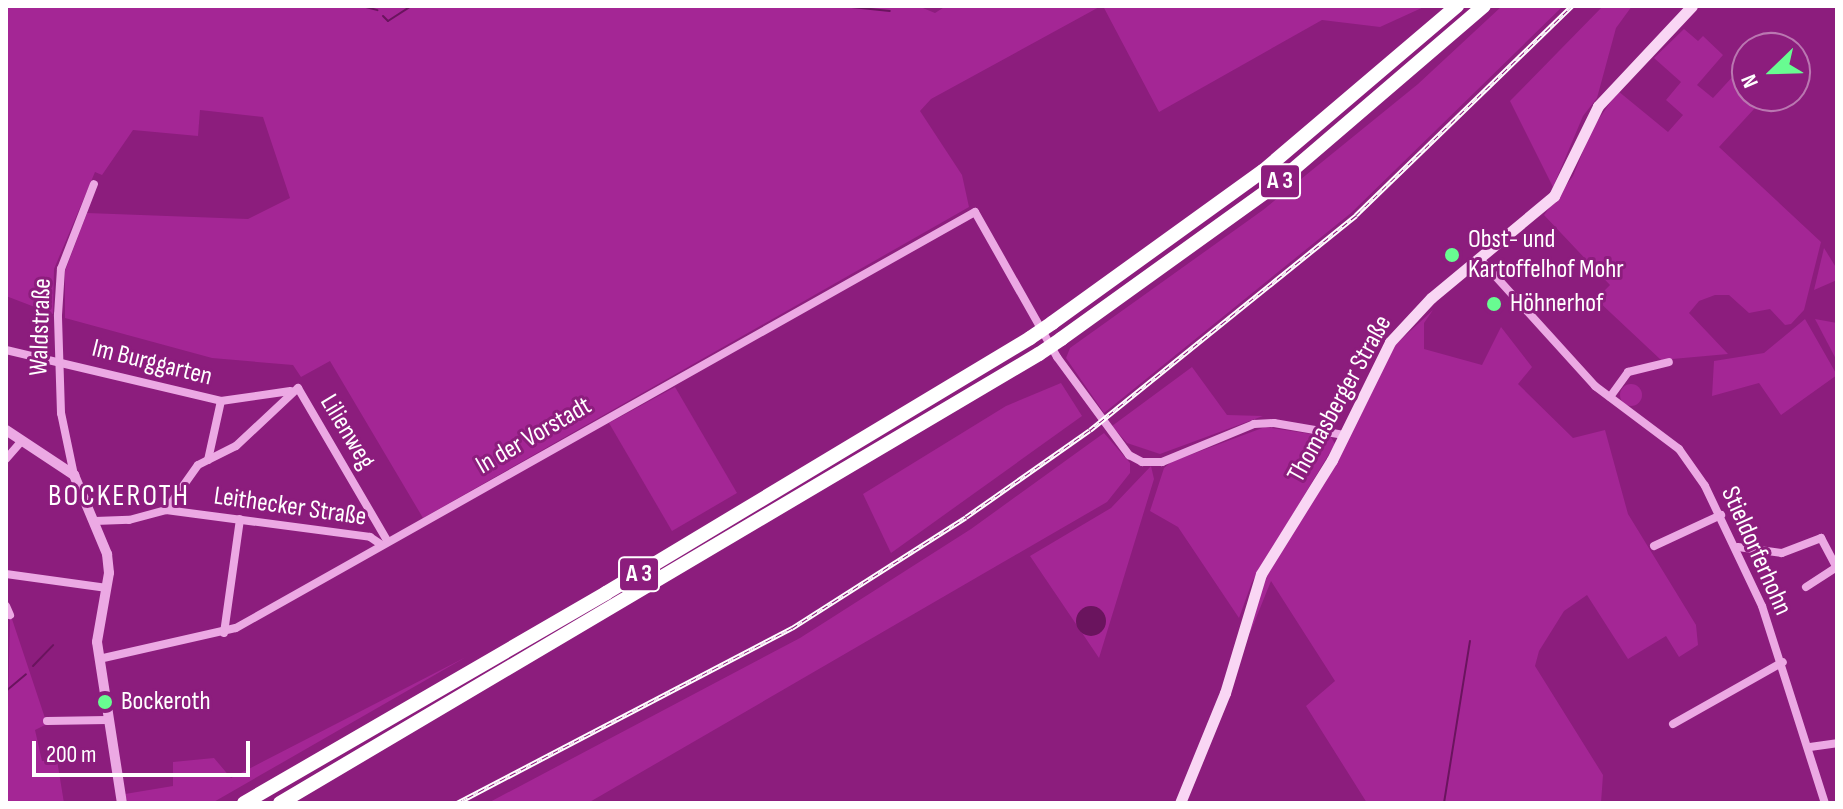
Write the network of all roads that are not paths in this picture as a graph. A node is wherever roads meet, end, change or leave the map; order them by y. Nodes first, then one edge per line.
1 (1457, 6) edge
2 (1484, 6) edge
3 (1692, 6) edge
4 (94, 184) dead end
5 (1479, 258) junction
6 (6, 350) edge
7 (58, 361) junction
8 (1669, 362) dead end
9 (292, 389) junction
10 (1610, 397) junction
11 (221, 401) junction
12 (6, 430) edge
13 (1344, 435) junction
14 (20, 443) junction
15 (6, 459) edge
16 (208, 460) junction
17 (74, 475) junction
18 (166, 510) junction
19 (1721, 515) junction
20 (240, 519) junction
21 (95, 521) junction
22 (385, 543) junction
23 (1654, 546) dead end
24 (1738, 547) junction
25 (1837, 567) edge
26 (6, 574) edge
27 (1806, 587) dead end
28 (107, 588) junction
29 (6, 606) edge
30 (10, 615) dead end
31 (224, 633) junction
32 (99, 659) junction
33 (1783, 662) junction
34 (107, 720) junction
35 (47, 721) dead end
36 (1673, 724) dead end
37 (1837, 743) edge
38 (1810, 747) junction
39 (122, 803) edge
40 (244, 803) edge
41 (280, 803) edge
42 (1180, 803) edge
43 (1825, 803) edge

1 - 40 highway, A 3, bridge
2 - 41 highway, A 3, bridge
3 - 5 main road, Thomasberger Straße
4 - 7 street, Waldstraße
5 - 10 street, Stieldorferhohn
5 - 13 main road, Thomasberger Straße
6 - 7 street, Im Burggarten
7 - 11 street, Im Burggarten
7 - 17 street, Waldstraße
8 - 10 street
9 - 11 street, Im Burggarten
9 - 16 street
9 - 22 street, Lilienweg
10 - 19 street, Stieldorferhohn
11 - 16 street
12 - 14 street
13 - 22 street, In der Vorstadt
13 - 42 main road, Thomasberger Straße
14 - 15 street
14 - 17 street
16 - 18 street
17 - 21 street
18 - 20 street, Leithecker Straße
18 - 21 street, Leithecker Straße
19 - 23 street
19 - 24 street, Stieldorferhohn
20 - 22 street, Leithecker Straße
20 - 31 street
21 - 28 street
22 - 31 street, In der Vorstadt
24 - 25 street
24 - 33 street, Stieldorferhohn
25 - 27 street
26 - 28 street
28 - 32 street
29 - 30 street
31 - 32 street, In der Vorstadt
32 - 34 street
33 - 36 street
33 - 38 street, Stieldorferhohn
34 - 35 street
34 - 39 street
37 - 38 street
38 - 43 street, Stieldorferhohn

